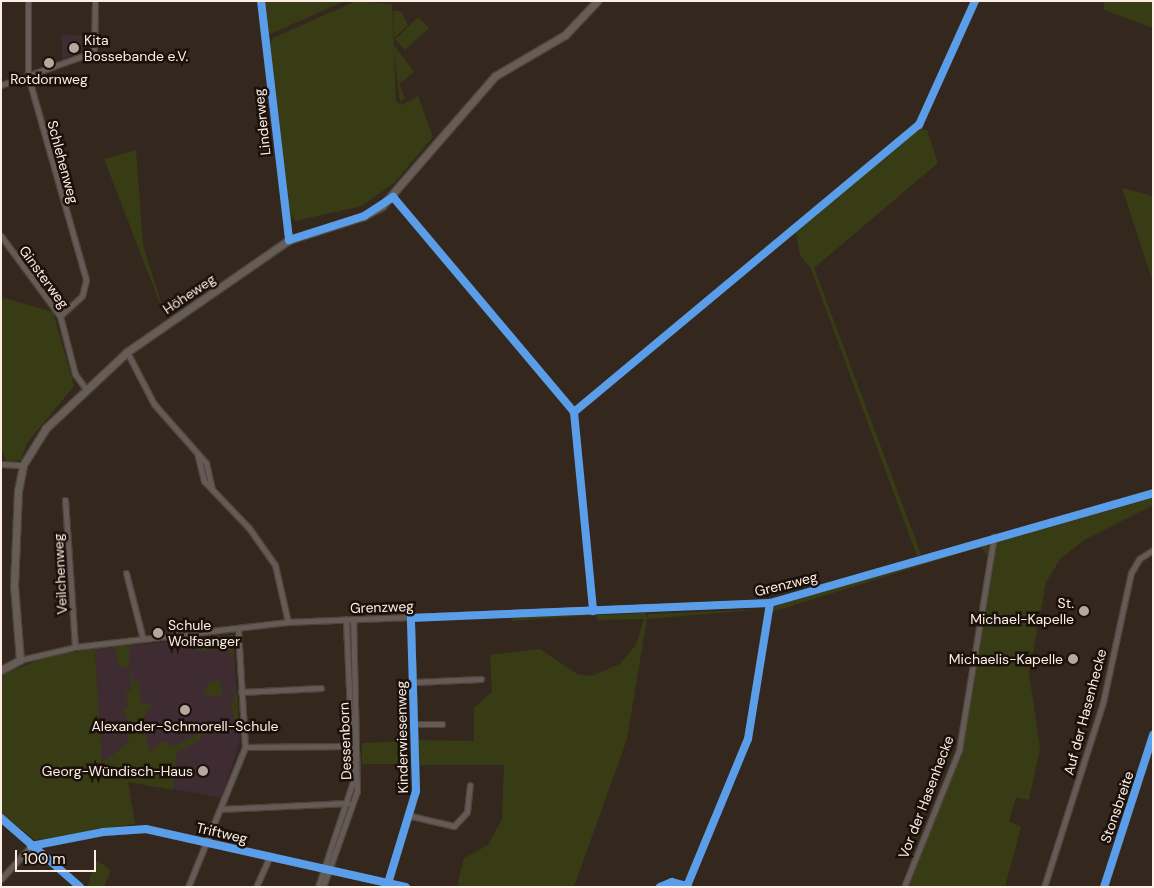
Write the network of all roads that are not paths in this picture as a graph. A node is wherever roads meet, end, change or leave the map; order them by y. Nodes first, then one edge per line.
1 (28, 1) edge
2 (95, 1) edge
3 (261, 1) edge
4 (597, 1) edge
5 (28, 76) junction
6 (1, 85) edge
7 (1, 236) edge
8 (289, 240) junction
9 (60, 316) junction
10 (127, 352) junction
11 (86, 389) junction
12 (197, 453) junction
13 (1, 464) edge
14 (23, 465) junction
15 (212, 490) junction
16 (1153, 493) edge
17 (65, 500) dead end
18 (994, 537) junction
19 (1153, 550) edge
20 (126, 573) dead end
21 (412, 618) junction
22 (350, 619) junction
23 (288, 622) junction
24 (238, 628) junction
25 (143, 639) junction
26 (75, 647) junction
27 (20, 660) junction
28 (1, 670) edge
29 (481, 678) dead end
30 (414, 682) junction
31 (321, 688) dead end
32 (242, 692) junction
33 (414, 724) junction
34 (442, 724) dead end
35 (1153, 735) edge
36 (352, 746) junction
37 (245, 747) junction
38 (470, 785) dead end
39 (348, 803) junction
40 (220, 809) junction
41 (411, 816) junction
42 (1, 818) edge
43 (208, 843) junction
44 (31, 846) junction
45 (270, 856) junction
46 (329, 869) junction
47 (1, 879) edge
48 (388, 882) junction
49 (77, 886) edge
50 (396, 886) edge
51 (188, 887) edge
52 (256, 887) edge
53 (318, 887) edge
54 (324, 887) edge
55 (406, 887) edge
56 (660, 887) edge
57 (688, 887) edge
58 (904, 887) edge
59 (1044, 887) edge
60 (1104, 887) edge

1 - 5 street, Schlehenweg
2 - 5 street
3 - 8 street, Linderweg
4 - 8 street, Höheweg
5 - 6 street
5 - 9 street, Schlehenweg
7 - 9 street, Ginsterweg
8 - 10 street, Höheweg
9 - 11 street, Ginsterweg
10 - 11 street, Höheweg
10 - 12 street
11 - 14 street, Höheweg
12 - 15 street
12 - 15 street
13 - 14 street
14 - 27 street, Höheweg
15 - 23 street
16 - 18 street, Grenzweg
17 - 26 street, Veilchenweg
18 - 21 street, Grenzweg
18 - 58 street, Vor der Hasenhecke
19 - 59 street, Auf der Hasenhecke
20 - 25 street
21 - 22 street, Grenzweg
21 - 30 street, Kinderwiesenweg
22 - 23 street, Grenzweg
22 - 36 street, Dessenborn
22 - 46 street, Dessenborn
23 - 24 street, Grenzweg
24 - 25 street, Grenzweg
24 - 32 street
25 - 26 street, Grenzweg
26 - 27 street, Grenzweg
27 - 28 street
29 - 30 street, Kinderwiesenweg
30 - 33 street, Kinderwiesenweg
31 - 32 street
32 - 37 street
33 - 34 street, Kinderwiesenweg
33 - 41 street, Kinderwiesenweg
35 - 60 street, Stonsbreite
36 - 37 street
36 - 39 street, Dessenborn
37 - 40 street
38 - 41 street
39 - 40 street
39 - 46 street, Dessenborn
40 - 43 street
41 - 48 street, Kinderwiesenweg
42 - 44 street
43 - 44 street, Triftweg
43 - 45 street, Triftweg
43 - 51 street
44 - 47 street
44 - 49 street
45 - 46 street, Triftweg
45 - 52 street
46 - 48 street, Triftweg
46 - 53 street, Dessenborn
46 - 54 street, Dessenborn
48 - 50 street, Triftweg
50 - 55 street, Triftweg
56 - 57 street

